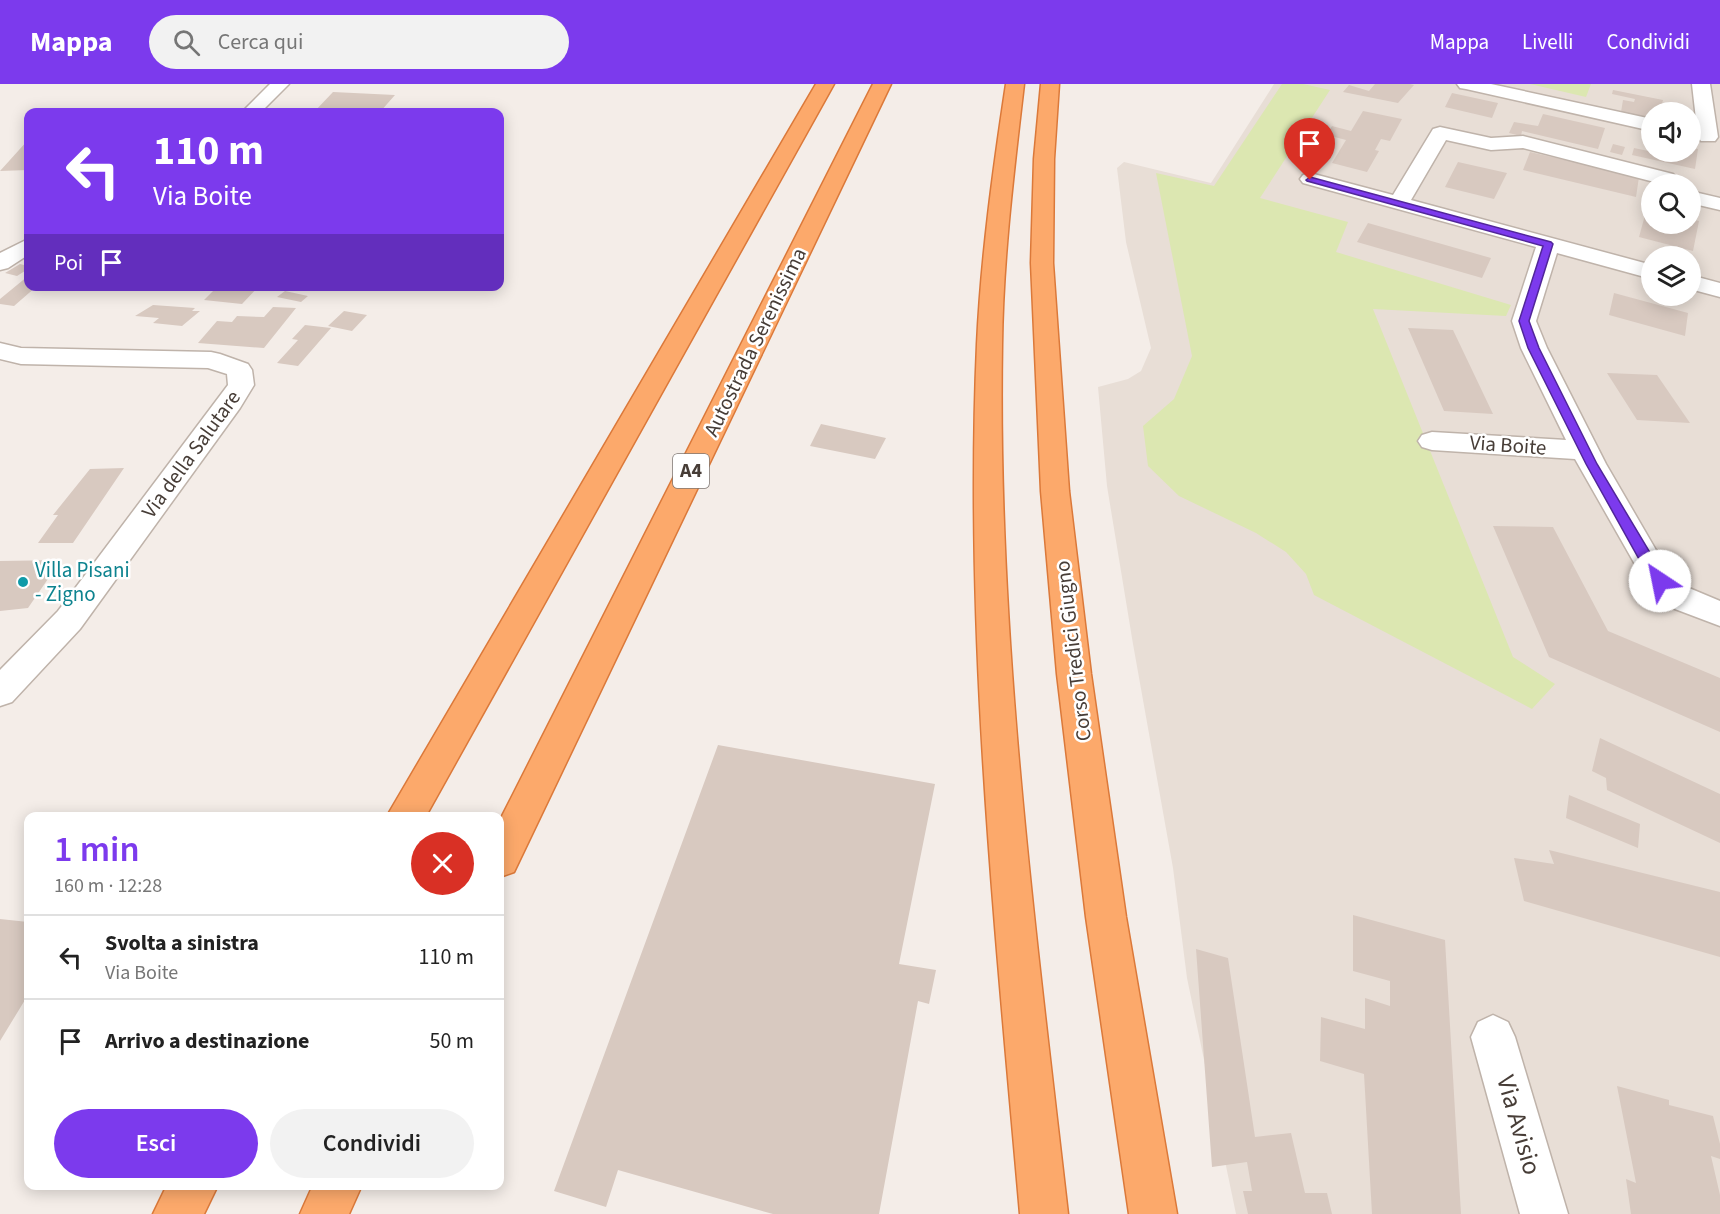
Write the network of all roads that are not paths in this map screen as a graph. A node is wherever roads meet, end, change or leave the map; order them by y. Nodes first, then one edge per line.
1 (280, 84) edge
2 (825, 84) edge
3 (882, 84) edge
4 (1015, 84) edge
5 (1050, 84) edge
6 (1466, 84) edge
7 (1701, 84) edge
8 (255, 108) edge
9 (1641, 123) edge
10 (1706, 137) edge
11 (1650, 174) edge
12 (1310, 180) dead end
13 (1701, 200) edge
14 (1398, 204) junction
15 (1720, 204) edge
16 (1548, 244) junction
17 (24, 248) edge
18 (0, 263) edge
19 (1641, 269) edge
20 (1701, 285) edge
21 (1720, 290) edge
22 (0, 351) edge
23 (1432, 441) dead end
24 (1584, 450) junction
25 (1720, 614) edge
26 (0, 692) edge
27 (408, 812) edge
28 (504, 851) edge
29 (1493, 1037) dead end
30 (191, 1190) edge
31 (336, 1190) edge
32 (177, 1214) edge
33 (324, 1214) edge
34 (1044, 1214) edge
35 (1153, 1214) edge
36 (1544, 1214) edge

1 - 8 street
2 - 27 highway
3 - 28 highway, Autostrada Serenissima / A4
4 - 34 highway
5 - 35 highway, Corso Tredici Giugno
6 - 9 street
7 - 10 street
11 - 14 street
12 - 14 street
13 - 15 street
14 - 16 street
16 - 19 street
16 - 24 street, Via Boite
17 - 18 street
20 - 21 street
22 - 26 street, Via della Salutare
23 - 24 street, Via Boite
24 - 25 street, Via Boite
29 - 36 street, Via Avisio
30 - 32 highway
31 - 33 highway

